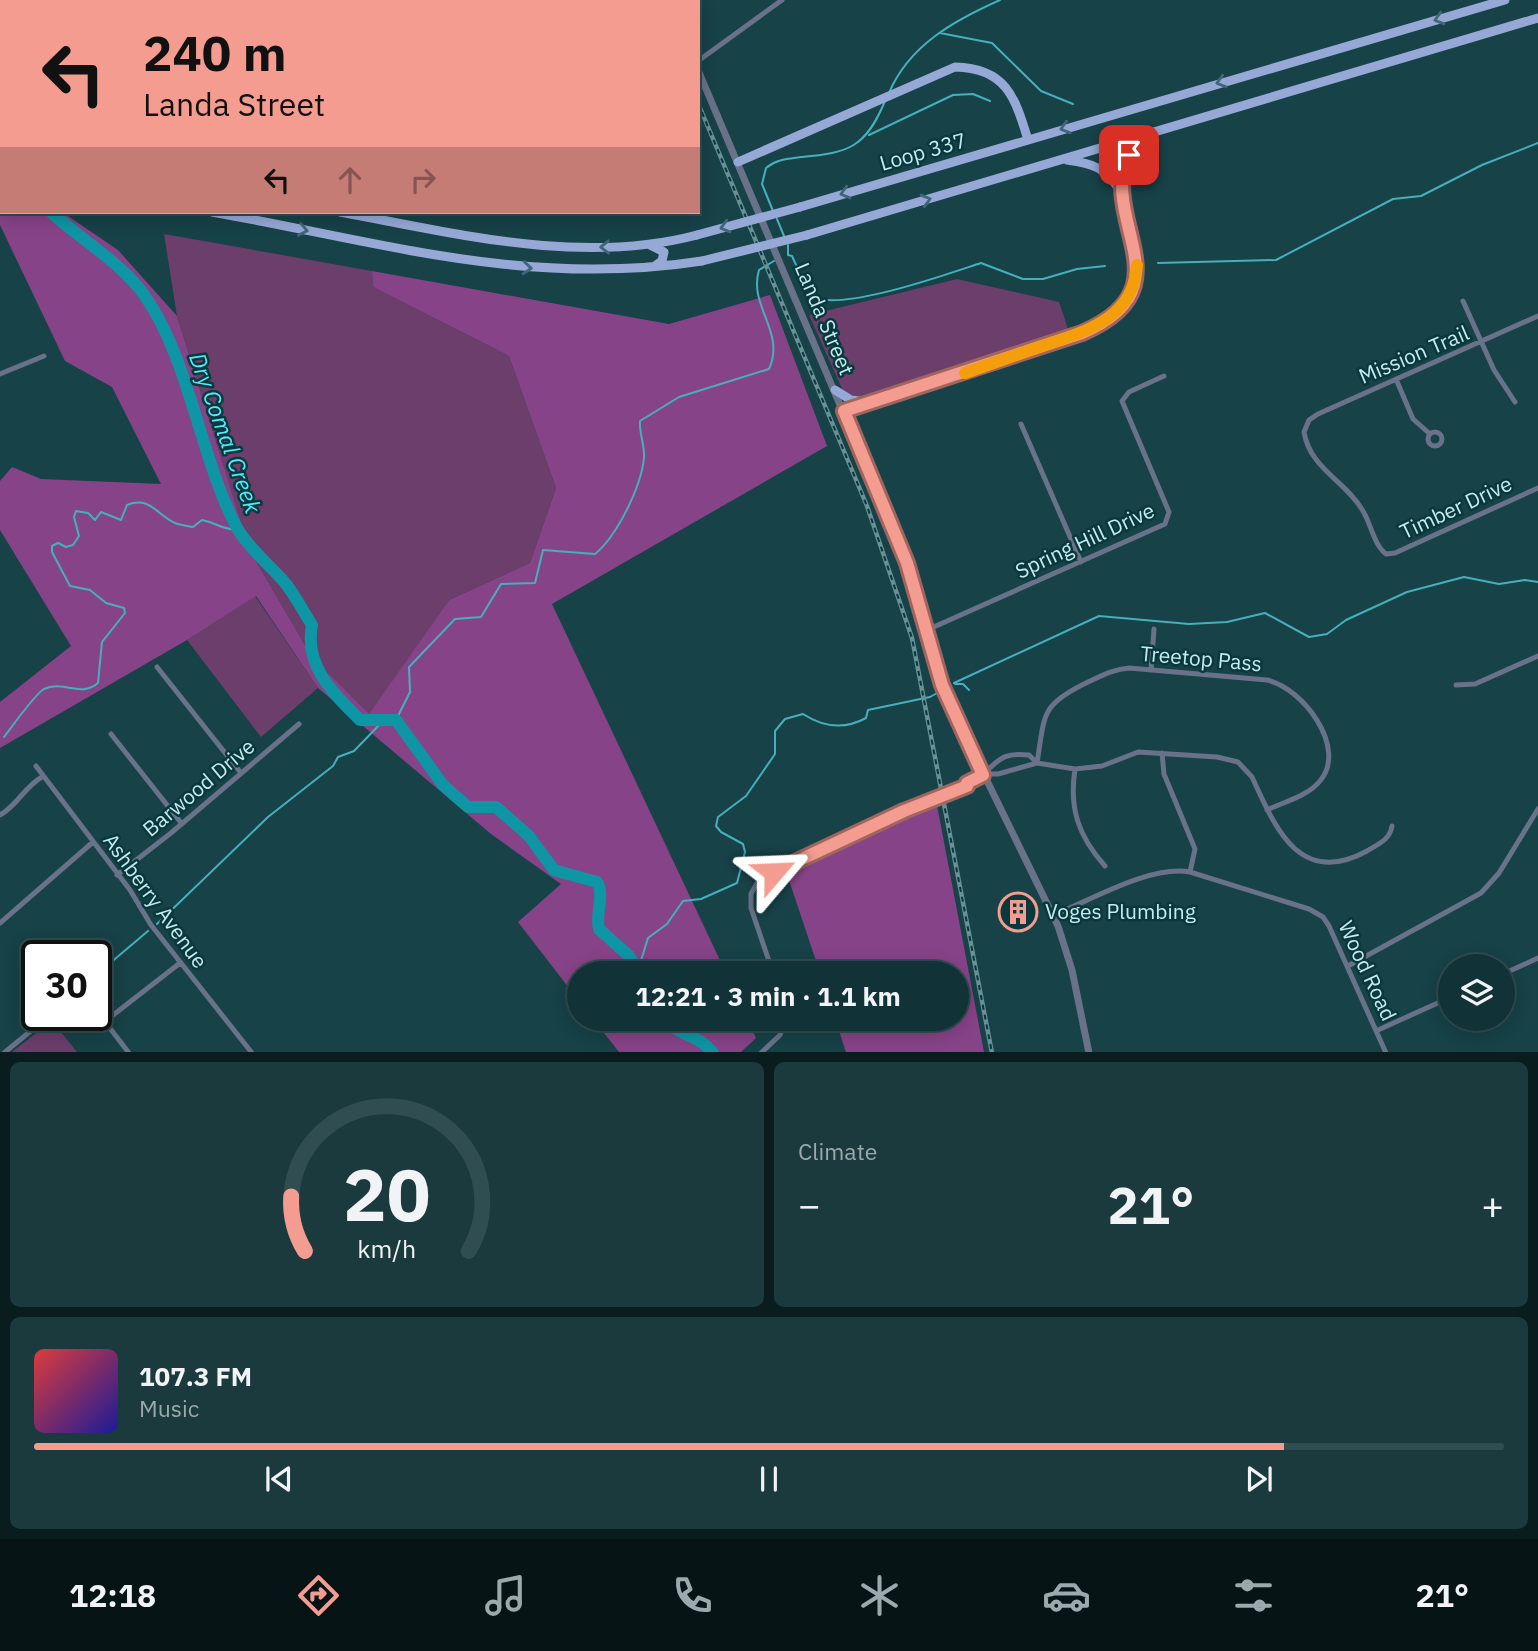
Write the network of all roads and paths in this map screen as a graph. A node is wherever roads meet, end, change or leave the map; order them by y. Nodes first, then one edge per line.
1 (782, 0) edge
2 (1505, 0) edge
3 (1538, 19) edge
4 (700, 60) edge
5 (700, 76) edge
6 (1149, 134) junction
7 (1028, 140) junction
8 (1063, 159) junction
9 (738, 162) junction
10 (1120, 190) junction
11 (223, 214) edge
12 (351, 214) edge
13 (645, 244) junction
14 (643, 269) junction
15 (1462, 302) dead end
16 (1538, 316) edge
17 (1482, 343) junction
18 (44, 356) dead end
19 (0, 374) edge
20 (1164, 376) dead end
21 (1396, 379) junction
22 (835, 390) junction
23 (871, 402) junction
24 (1515, 402) dead end
25 (844, 411) junction
26 (1021, 424) dead end
27 (1430, 434) dead end
28 (1538, 488) edge
29 (1386, 554) joint
30 (1081, 562) junction
31 (1154, 629) dead end
32 (927, 630) junction
33 (1538, 656) edge
34 (157, 667) dead end
35 (1151, 670) junction
36 (1456, 685) dead end
37 (299, 724) dead end
38 (111, 734) dead end
39 (1162, 753) junction
40 (1014, 755) junction
41 (1037, 763) junction
42 (36, 766) dead end
43 (1017, 768) junction
44 (1075, 769) junction
45 (241, 773) junction
46 (983, 775) junction
47 (42, 777) junction
48 (1538, 809) edge
49 (1267, 810) junction
50 (0, 815) edge
51 (182, 824) junction
52 (1392, 826) dead end
53 (93, 842) junction
54 (1105, 866) dead end
55 (1190, 872) junction
56 (117, 875) junction
57 (1054, 915) junction
58 (0, 923) edge
59 (1538, 958) edge
60 (769, 961) edge
61 (180, 963) junction
62 (1348, 966) junction
63 (1515, 969) edge
64 (1438, 1004) edge
65 (1378, 1030) junction
66 (30, 1031) edge
67 (781, 1031) edge
68 (4, 1052) edge
69 (129, 1052) edge
70 (252, 1052) edge
71 (761, 1052) edge
72 (1090, 1052) edge
73 (1386, 1052) edge

1 - 4 street
2 -> 7 main road, Loop 337
3 - 6 main road
5 - 9 street, Landa Street
6 - 8 main road
6 - 10 main road
7 - 9 main road
7 -> 13 main road, Loop 337, bridge
8 - 10 main road
14 -> 8 main road, bridge
9 - 22 street, Landa Street
10 - 23 main road
11 -> 14 main road
13 -> 12 main road, Loop 337
13 - 14 main road
15 - 17 street
16 - 17 street, Mission Trail
17 - 21 street, Mission Trail
17 - 24 street
18 - 19 street
20 - 30 street, Spring Hill Drive
21 - 27 street
21 - 29 street, Mission Trail
22 - 23 main road
22 - 25 street, Landa Street
23 - 25 main road
25 - 32 street, Landa Street
26 - 30 street
28 - 29 street, Timber Drive
30 - 32 street, Spring Hill Drive
31 - 35 street
32 - 46 street, Landa Street
33 - 36 street
34 - 45 street
35 - 41 street, Treetop Pass
35 - 49 street, Treetop Pass
37 - 45 street, Barwood Drive
38 - 51 street
39 - 44 street
39 - 49 street
39 - 55 street
40 - 41 street
40 - 43 street
40 - 46 street
41 - 43 street
41 - 44 street
42 - 47 street, Ashberry Avenue
43 - 46 street
44 - 54 street
45 - 51 street, Barwood Drive
46 - 57 street, Landa Street
46 - 60 street
47 - 50 street
47 - 53 street, Ashberry Avenue
48 - 62 street
49 - 52 street
51 - 56 street, Barwood Drive
53 - 56 street, Ashberry Avenue
53 - 58 street
55 - 57 street
55 - 62 street, Wood Road
56 - 61 street, Ashberry Avenue
57 - 72 street, Landa Street
59 - 63 street
61 - 69 street
61 - 70 street, Ashberry Avenue
62 - 65 street, Wood Road
64 - 65 street
65 - 73 street, Wood Road
66 - 68 street
67 - 71 street

